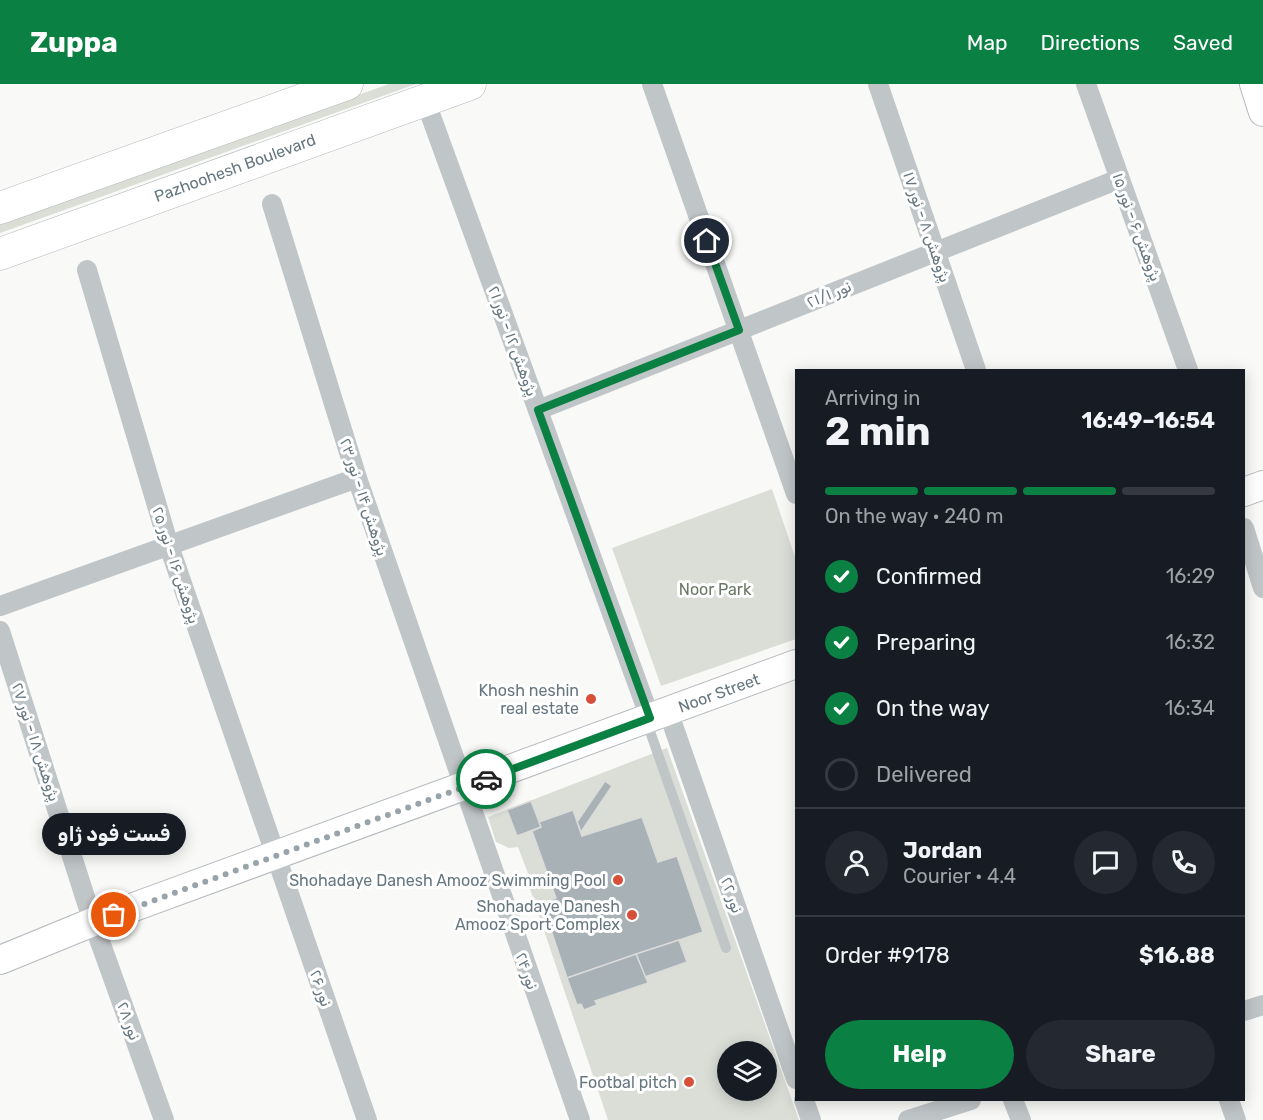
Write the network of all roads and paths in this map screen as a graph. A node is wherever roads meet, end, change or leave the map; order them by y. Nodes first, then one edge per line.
1 (347, 84) edge
2 (470, 84) edge
3 (652, 84) edge
4 (878, 84) edge
5 (1086, 84) edge
6 (1254, 84) edge
7 (425, 100) junction
8 (1263, 112) edge
9 (1119, 178) junction
10 (272, 204) dead end
11 (0, 208) edge
12 (935, 252) junction
13 (0, 254) edge
14 (87, 270) dead end
15 (739, 330) junction
16 (976, 369) edge
17 (1188, 369) edge
18 (538, 410) junction
19 (357, 478) junction
20 (1263, 485) edge
21 (795, 491) edge
22 (1245, 492) edge
23 (1245, 531) edge
24 (169, 546) junction
25 (1263, 588) edge
26 (0, 606) edge
27 (0, 631) edge
28 (795, 664) edge
29 (655, 717) junction
30 (463, 788) junction
31 (275, 856) junction
32 (93, 922) junction
33 (726, 948) dead end
34 (0, 960) edge
35 (1263, 1005) edge
36 (1245, 1011) edge
37 (795, 1076) edge
38 (804, 1101) edge
39 (968, 1101) edge
40 (1013, 1101) edge
41 (1229, 1101) edge
42 (164, 1120) edge
43 (367, 1120) edge
44 (580, 1120) edge
45 (811, 1120) edge
46 (908, 1120) edge
47 (1021, 1120) edge
48 (1236, 1120) edge

1 - 11 main road
2 - 7 main road, Pazhoohesh Boulevard
3 - 15 street
4 - 12 street, پژوهش ۸ - نور ۱۷
5 - 9 street, پژوهش ۶ - نور ۱۵
6 - 8 main road
7 - 13 main road, Pazhoohesh Boulevard
7 - 18 street, پژوهش ۱۲ - نور ۲۱
9 - 12 street, نور ۲۱/۱
9 - 17 street, پژوهش ۶ - نور ۱۵
10 - 19 street, پژوهش ۱۴ - نور ۲۳
12 - 15 street, نور ۲۱/۱
12 - 16 street, پژوهش ۸ - نور ۱۷
14 - 24 street, پژوهش ۱۶ - نور ۲۵
15 - 18 street, نور ۲۱/۱
15 - 21 street
18 - 29 street, پژوهش ۱۲ - نور ۲۱
19 - 24 street
19 - 30 street, پژوهش ۱۴ - نور ۲۳
20 - 22 main road
23 - 25 street
24 - 26 street
24 - 31 street, پژوهش ۱۶ - نور ۲۵
27 - 32 street, پژوهش ۱۸ - نور ۲۷
28 - 29 main road, Noor Street
29 - 30 main road, Noor Street
29 - 33 lane
29 - 37 street, نور ۲۲
30 - 31 main road, Noor Street
30 - 44 street, نور ۲۴
31 - 32 main road, Noor Street
31 - 43 street, نور ۲۶
32 - 34 main road, Noor Street
32 - 42 street, نور ۲۸
35 - 36 street
38 - 45 street
39 - 46 street
40 - 47 street
41 - 48 street

